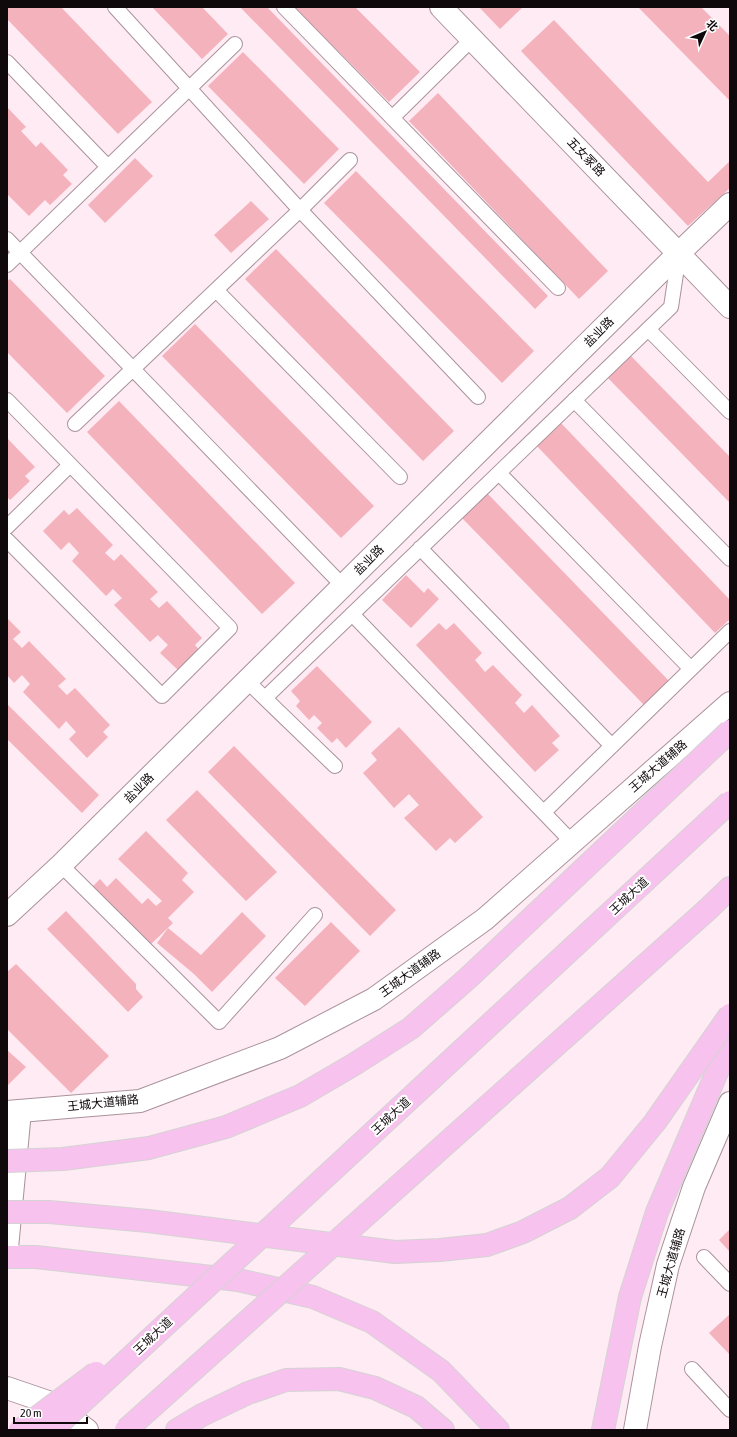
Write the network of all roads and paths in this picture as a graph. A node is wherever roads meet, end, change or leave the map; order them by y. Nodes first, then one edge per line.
1 (115, 7) edge
2 (284, 7) edge
3 (441, 7) edge
4 (472, 39) junction
5 (235, 44) dead end
6 (7, 62) edge
7 (189, 88) junction
8 (392, 118) junction
9 (350, 160) dead end
10 (108, 167) junction
11 (730, 204) edge
12 (300, 210) junction
13 (7, 239) edge
14 (20, 252) junction
15 (679, 253) junction
16 (7, 264) edge
17 (558, 288) dead end
18 (216, 290) junction
19 (730, 307) edge
20 (648, 329) junction
21 (133, 369) junction
22 (478, 397) dead end
23 (7, 400) edge
24 (574, 400) junction
25 (730, 412) edge
26 (75, 424) dead end
27 (70, 465) junction
28 (499, 473) junction
29 (400, 477) dead end
30 (7, 527) edge
31 (7, 540) edge
32 (420, 548) junction
33 (730, 559) edge
34 (343, 586) junction
35 (352, 614) junction
36 (730, 631) edge
37 (691, 669) junction
38 (247, 681) junction
39 (265, 698) junction
40 (730, 702) edge
41 (730, 731) edge
42 (612, 746) junction
43 (335, 766) dead end
44 (730, 802) edge
45 (544, 812) junction
46 (572, 842) junction
47 (61, 865) junction
48 (730, 888) edge
49 (7, 915) edge
50 (315, 915) dead end
51 (730, 1015) edge
52 (730, 1046) edge
53 (730, 1103) edge
54 (14, 1112) edge
55 (7, 1161) edge
56 (7, 1212) edge
57 (7, 1248) edge
58 (7, 1257) edge
59 (704, 1258) dead end
60 (730, 1284) edge
61 (163, 1326) junction
62 (692, 1369) dead end
63 (7, 1388) edge
64 (730, 1410) edge
65 (20, 1430) edge
66 (52, 1430) edge
67 (87, 1430) edge
68 (126, 1430) edge
69 (177, 1430) edge
70 (443, 1430) edge
71 (498, 1430) edge
72 (603, 1430) edge
73 (635, 1430) edge

1 - 7 lane
2 - 8 lane
3 - 4 street, 五女冢路
4 - 8 lane
4 - 15 street, 五女冢路
5 - 7 lane
6 - 10 lane
7 - 10 lane
7 - 12 lane
8 - 17 lane
9 - 12 lane
10 - 14 lane
11 - 15 street, 盐业路
12 - 18 lane
12 - 22 lane
13 - 14 lane
14 - 16 lane
14 - 21 lane
15 - 19 street, 五女冢路
15 - 20 lane
15 - 34 street, 盐业路
18 - 21 lane
18 - 29 lane
20 - 24 lane
20 - 25 lane
21 - 26 lane
21 - 34 lane
23 - 27 lane
24 - 28 lane
24 - 33 lane
27 - 30 lane
27 - 31 lane
28 - 32 lane
28 - 37 lane
32 - 35 lane
32 - 42 lane
34 - 38 street, 盐业路
35 - 39 lane
35 - 45 lane
36 - 37 lane
37 - 42 lane
38 - 39 lane
38 - 47 street, 盐业路
39 - 43 lane
40 - 46 street, 王城大道辅路
41 - 55 highway, bridge
42 - 45 lane
44 - 61 highway, 王城大道, bridge
45 - 46 lane
46 - 54 street, 王城大道辅路
47 - 49 street, 盐业路
47 - 50 lane
48 - 68 highway, bridge
51 - 56 highway, bridge
52 - 72 highway
53 - 73 street, 王城大道辅路
54 - 57 street
58 - 71 highway, bridge
59 - 60 lane
61 - 65 highway, bridge
61 - 66 highway, 王城大道, bridge
62 - 64 lane
63 - 67 street
69 - 70 highway

